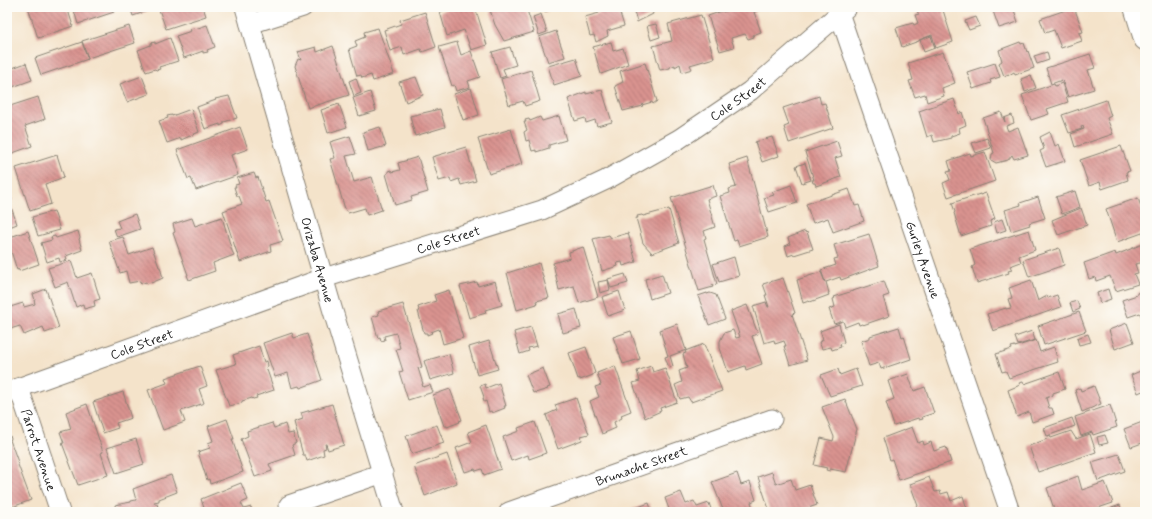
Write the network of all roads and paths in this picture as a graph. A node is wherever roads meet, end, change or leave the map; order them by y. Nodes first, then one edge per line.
1 (303, 7) edge
2 (1135, 7) edge
3 (841, 9) edge
4 (248, 16) edge
5 (1145, 38) edge
6 (324, 278) junction
7 (13, 390) edge
8 (772, 419) dead end
9 (382, 473) junction
10 (289, 505) dead end
11 (60, 512) edge
12 (394, 512) edge
13 (509, 512) edge
14 (1010, 512) edge

1 - 4 street
2 - 5 main road
3 - 6 street, Cole Street
3 - 14 street, Gurley Avenue
4 - 6 street, Orizaba Avenue
6 - 7 street, Cole Street
6 - 9 street, Orizaba Avenue
7 - 11 street, Parrot Avenue
8 - 13 street, Brunache Street
9 - 10 street
9 - 12 street, Orizaba Avenue

